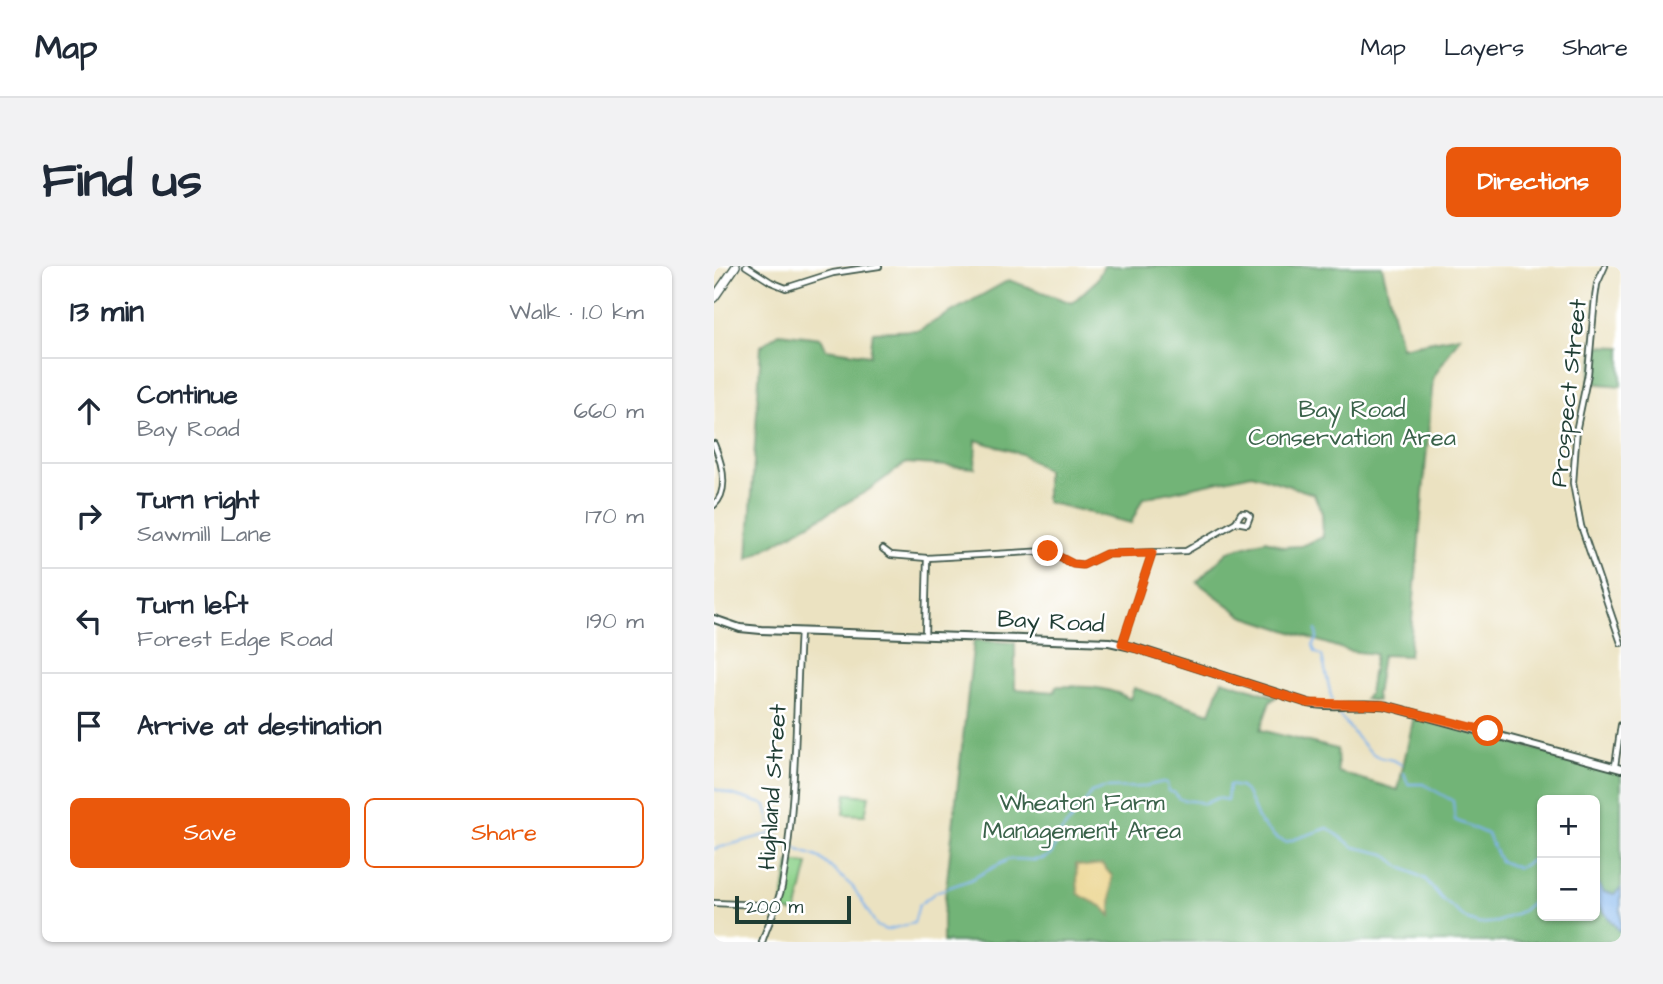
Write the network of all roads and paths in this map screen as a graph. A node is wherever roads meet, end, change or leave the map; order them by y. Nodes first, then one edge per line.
1 (736, 266) edge
2 (747, 266) edge
3 (879, 266) edge
4 (1605, 266) edge
5 (714, 298) edge
6 (714, 444) edge
7 (714, 505) edge
8 (1236, 522) dead end
9 (883, 549) dead end
10 (1152, 553) junction
11 (927, 558) junction
12 (714, 619) edge
13 (800, 632) junction
14 (925, 635) junction
15 (1621, 643) edge
16 (1122, 644) junction
17 (1621, 725) edge
18 (1618, 768) edge
19 (714, 903) edge
20 (775, 909) junction
21 (762, 942) edge

1 - 5 main road
2 - 3 street
4 - 15 street, Prospect Street
6 - 7 street
8 - 10 street
9 - 11 street
10 - 11 street
10 - 16 street
11 - 14 street
12 - 13 main road, Bay Road
13 - 14 main road, Bay Road
13 - 20 street, Highland Street
14 - 16 main road, Bay Road
16 - 18 main road, Bay Road
17 - 18 street
19 - 20 street
20 - 21 street, Highland Street

